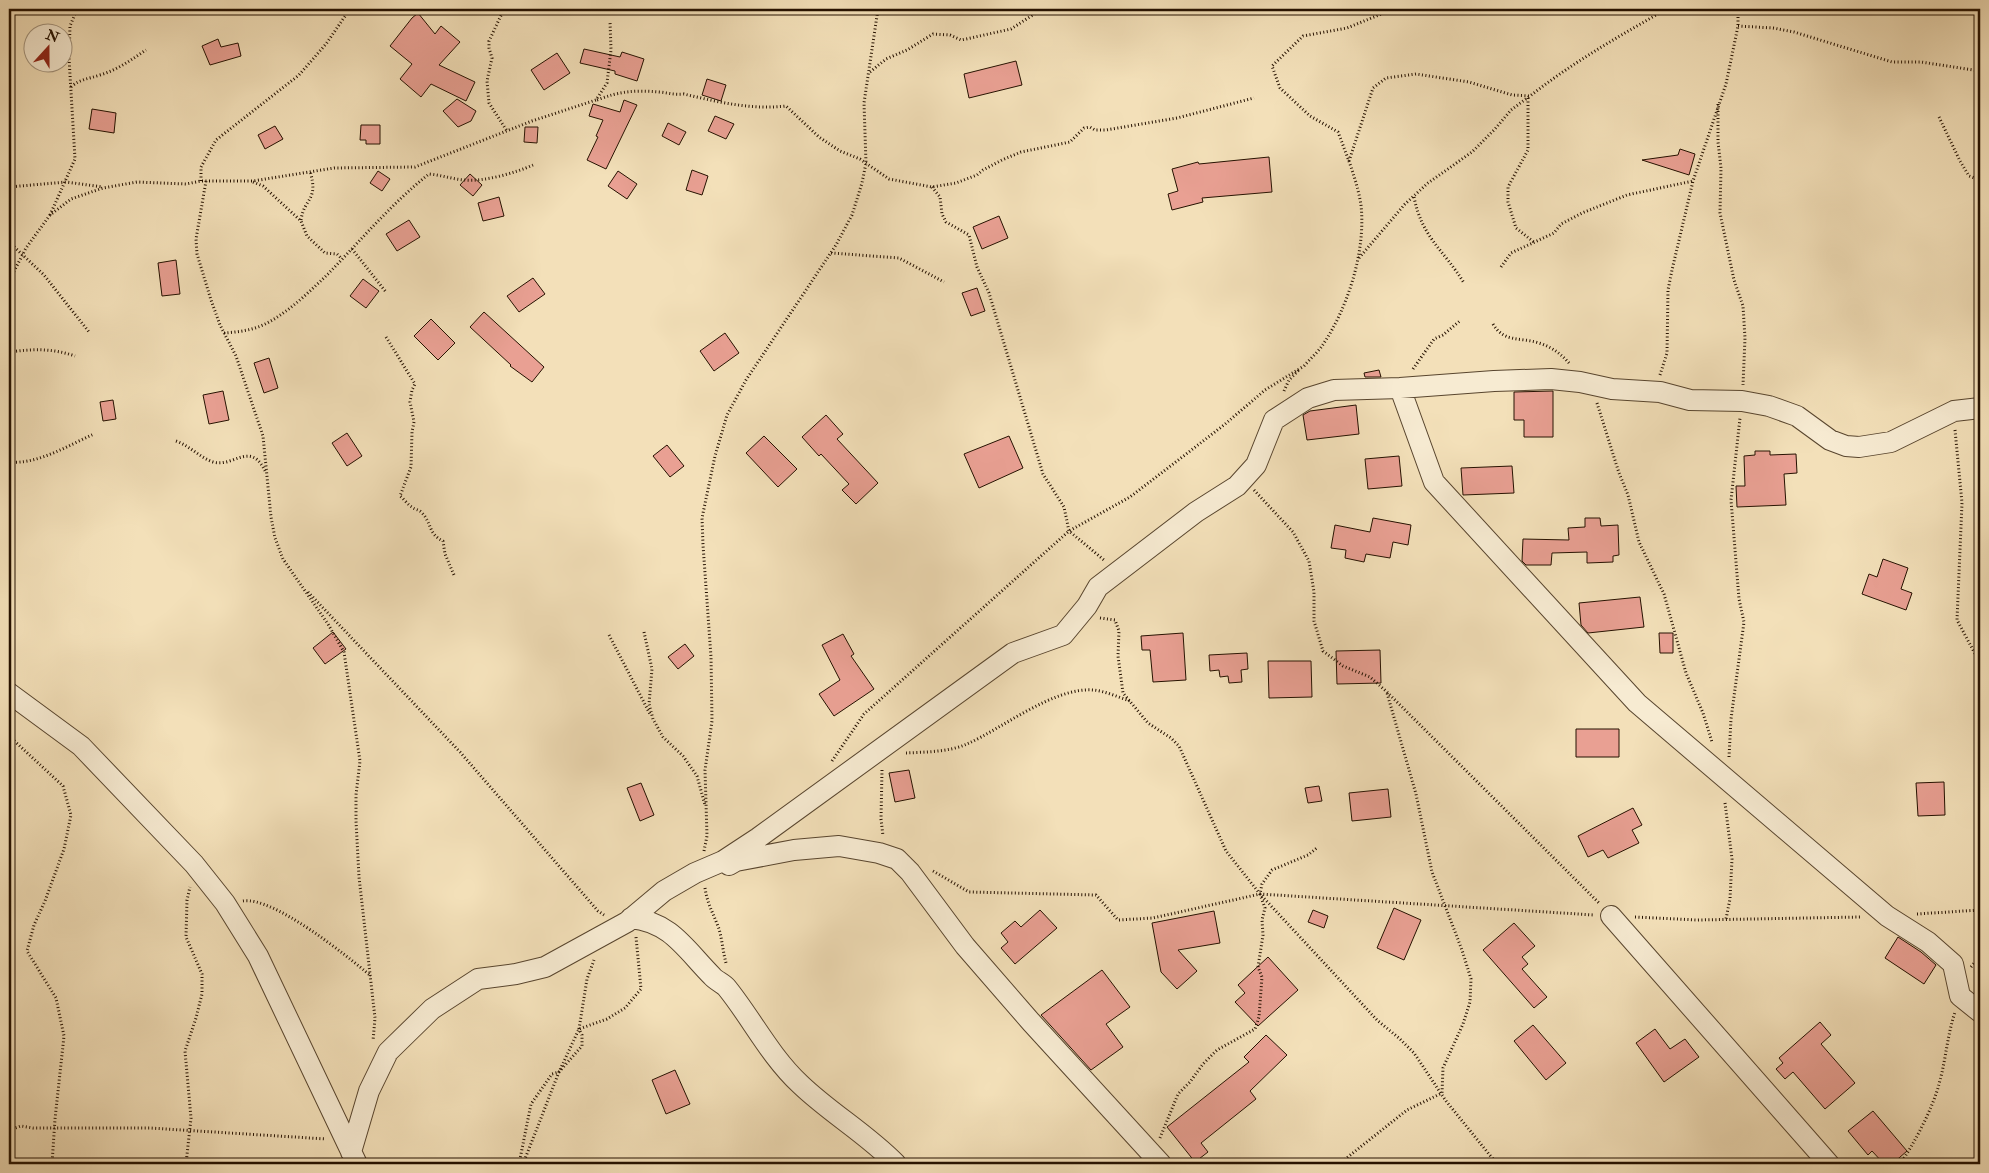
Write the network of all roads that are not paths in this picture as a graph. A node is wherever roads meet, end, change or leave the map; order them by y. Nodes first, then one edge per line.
1 (1400, 388) junction
2 (1980, 408) edge
3 (9, 693) edge
4 (702, 876) junction
5 (1612, 916) road end
6 (632, 918) junction
7 (1980, 1012) edge
8 (354, 1158) edge
9 (1156, 1159) edge
10 (896, 1164) edge
11 (1829, 1164) edge

1 - 2 street
1 - 4 street
1 - 7 street
3 - 8 street
4 - 6 street
4 - 9 street
5 - 11 street
6 - 8 street
6 - 10 street

